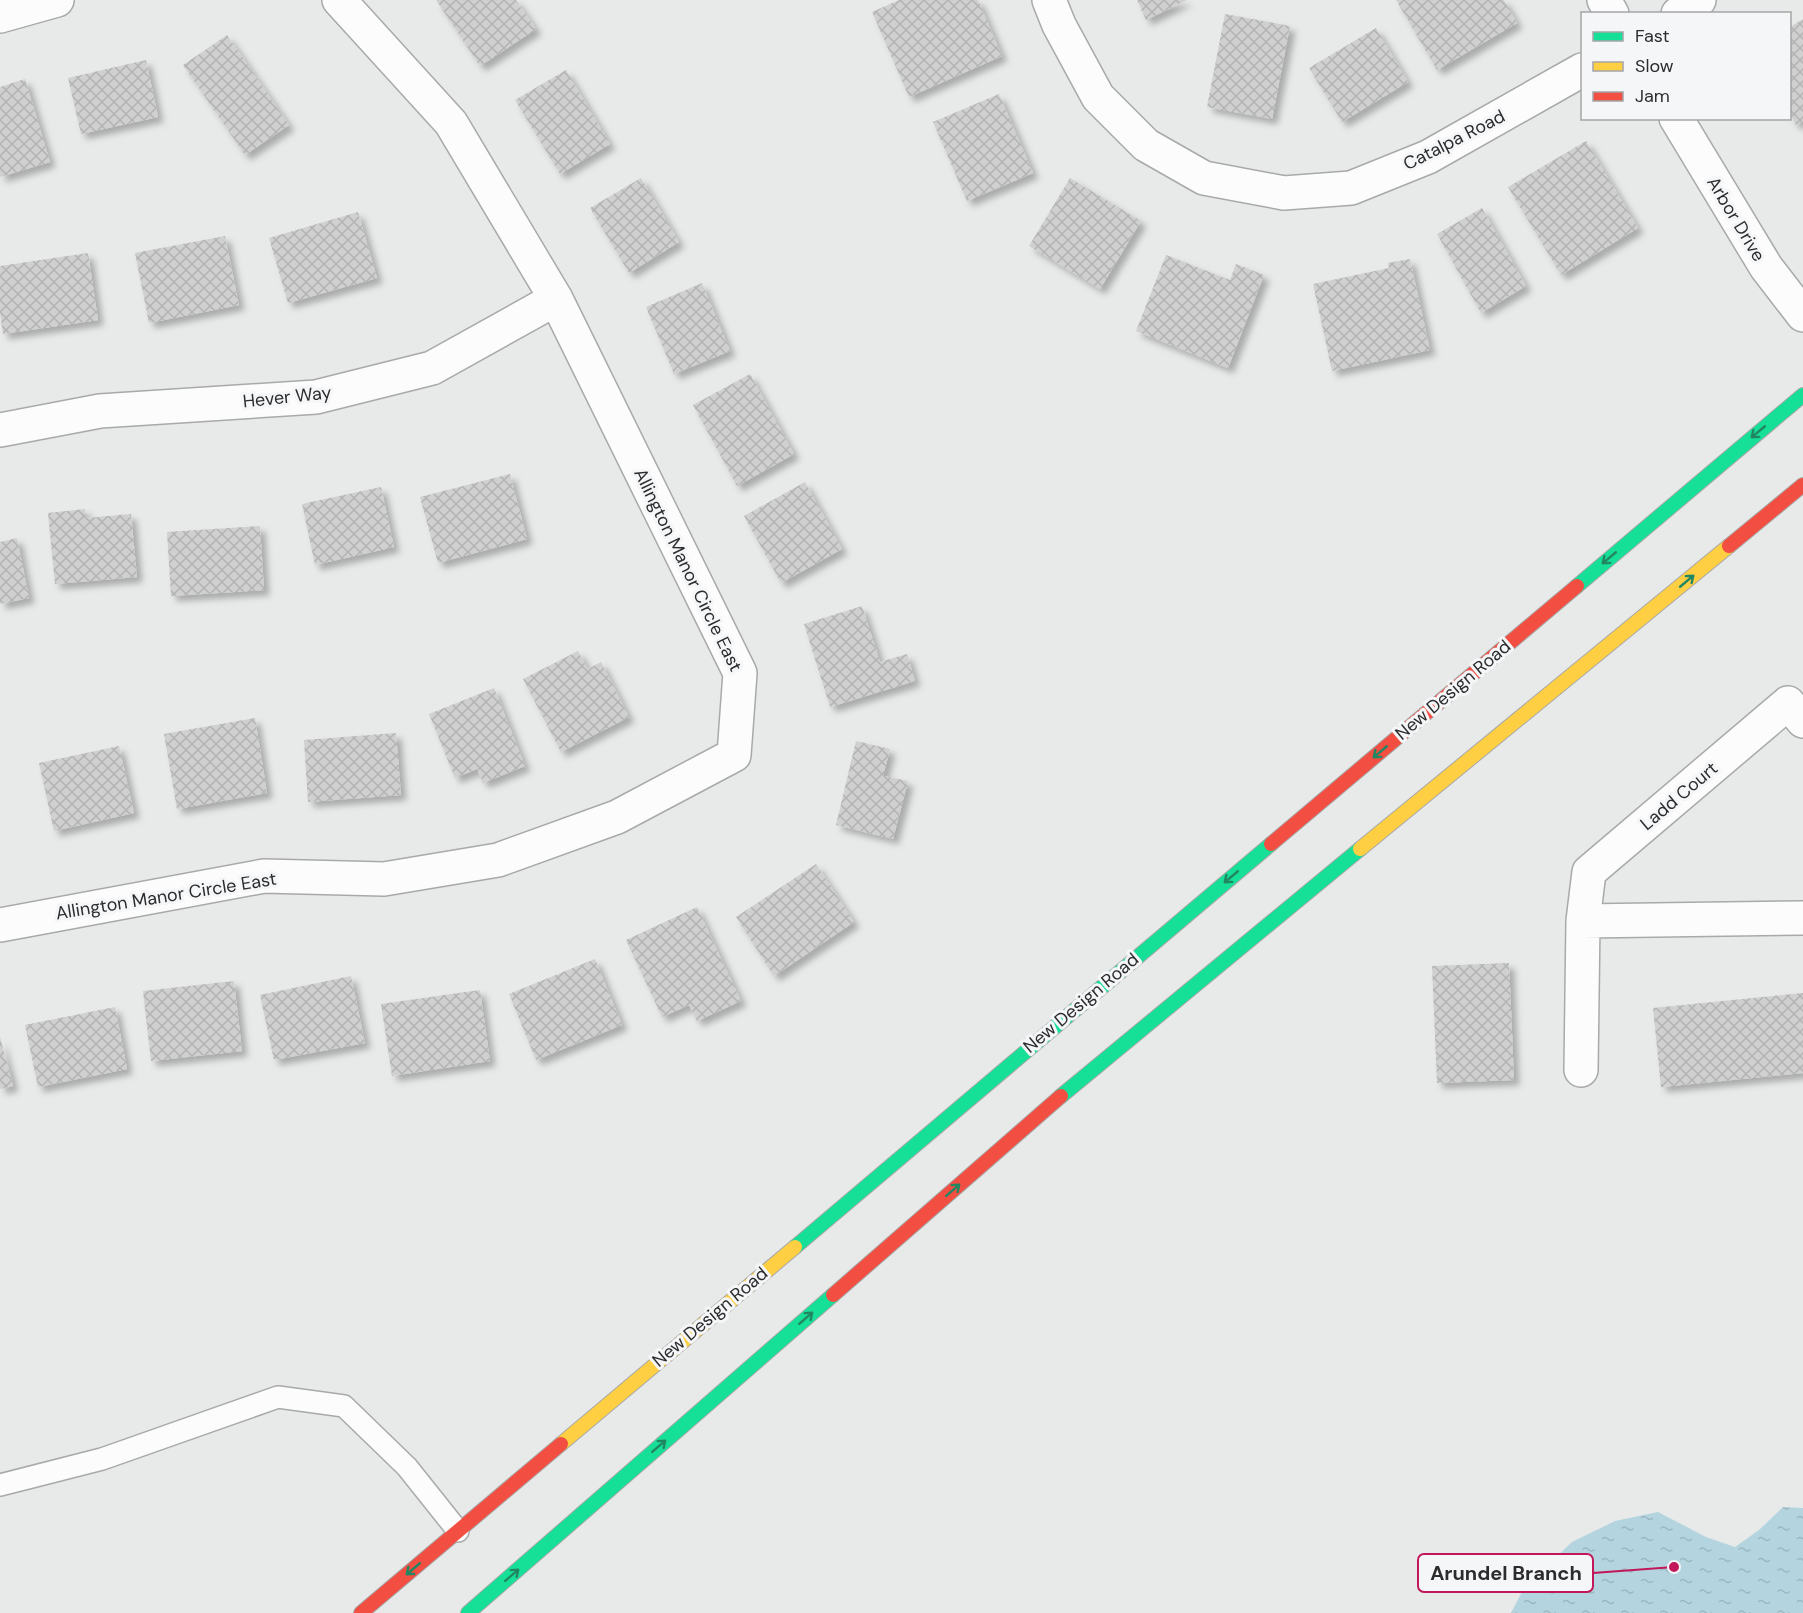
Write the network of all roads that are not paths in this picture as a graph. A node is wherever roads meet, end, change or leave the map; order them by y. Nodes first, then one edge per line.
1 (57, 0) edge
2 (339, 0) edge
3 (1049, 0) edge
4 (1699, 0) edge
5 (1681, 12) edge
6 (0, 16) edge
7 (1581, 71) edge
8 (1677, 120) edge
9 (556, 299) junction
10 (1803, 315) edge
11 (1803, 395) edge
12 (0, 430) edge
13 (1803, 485) edge
14 (1803, 721) edge
15 (1803, 918) edge
16 (1583, 921) junction
17 (0, 925) edge
18 (1581, 1070) dead end
19 (0, 1485) edge
20 (458, 1531) junction
21 (361, 1613) edge
22 (468, 1613) edge

1 - 6 street
2 - 9 street, Allington Manor Circle East
3 - 7 street, Catalpa Road
4 - 5 street
8 - 10 street, Arbor Drive
9 - 12 street, Hever Way
9 - 17 street, Allington Manor Circle East
11 -> 20 main road, New Design Road
22 -> 13 main road
14 - 16 street, Ladd Court
15 - 16 street
16 - 18 street, Ladd Court
19 - 20 lane
20 -> 21 main road, New Design Road

